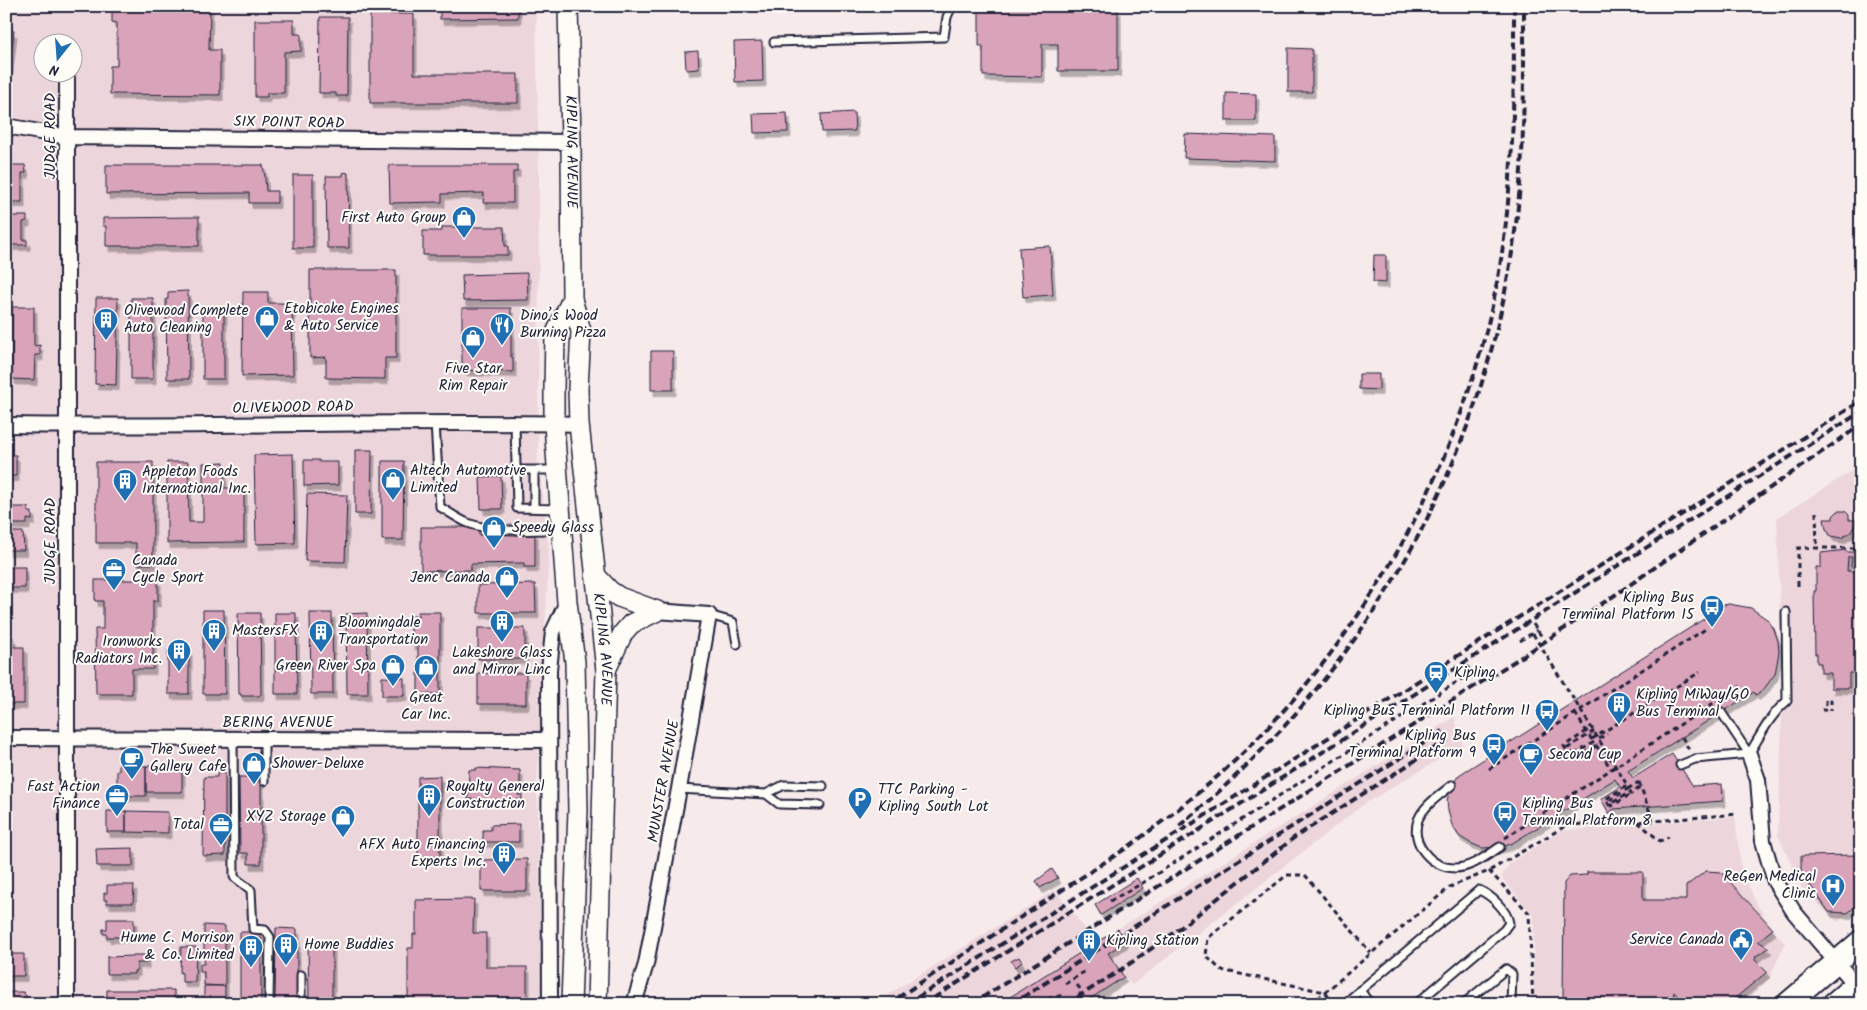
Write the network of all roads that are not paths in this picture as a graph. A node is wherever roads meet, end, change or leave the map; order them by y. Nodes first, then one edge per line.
1 (568, 6) edge
2 (952, 6) edge
3 (774, 42) dead end
4 (68, 82) edge
5 (6, 126) edge
6 (68, 137) junction
7 (571, 142) junction
8 (572, 299) junction
9 (435, 423) junction
10 (515, 423) junction
11 (554, 424) junction
12 (579, 424) junction
13 (6, 425) edge
14 (67, 426) junction
15 (516, 470) junction
16 (534, 470) junction
17 (558, 470) junction
18 (534, 508) junction
19 (560, 509) junction
20 (562, 529) junction
21 (595, 575) junction
22 (567, 602) junction
23 (657, 611) junction
24 (1786, 612) dead end
25 (709, 615) junction
26 (737, 644) dead end
27 (606, 670) junction
28 (1721, 712) dead end
29 (6, 738) edge
30 (67, 739) junction
31 (233, 739) junction
32 (264, 739) junction
33 (549, 740) junction
34 (1748, 754) junction
35 (1680, 766) dead end
36 (264, 781) dead end
37 (1452, 785) dead end
38 (823, 786) dead end
39 (679, 789) junction
40 (766, 794) junction
41 (820, 805) dead end
42 (1500, 848) dead end
43 (1861, 941) edge
44 (1835, 962) junction
45 (301, 975) dead end
46 (1859, 986) edge
47 (1360, 990) junction
48 (1345, 1003) edge
49 (67, 1004) edge
50 (270, 1004) edge
51 (301, 1004) edge
52 (550, 1004) edge
53 (572, 1004) edge
54 (597, 1004) edge
55 (634, 1004) edge
56 (1370, 1004) edge
57 (1416, 1004) edge
58 (1463, 1004) edge
59 (1511, 1004) edge
60 (1787, 1004) edge
61 (1833, 1004) edge

1 - 7 main road, KIPLING AVENUE
2 - 3 lane
4 - 6 street, JUDGE ROAD
5 - 6 street, SIX POINT ROAD
6 - 7 street, SIX POINT ROAD
6 - 14 street, JUDGE ROAD
7 - 8 main road, KIPLING AVENUE
8 - 11 main road, KIPLING AVENUE
8 - 12 main road, KIPLING AVENUE
9 - 10 street, OLIVEWOOD ROAD
9 - 14 street, OLIVEWOOD ROAD
9 - 20 lane
10 - 11 street, OLIVEWOOD ROAD
10 - 15 lane
11 - 12 street, OLIVEWOOD ROAD
11 - 17 main road, KIPLING AVENUE
12 - 21 main road, KIPLING AVENUE
13 - 14 street, OLIVEWOOD ROAD
14 - 30 street, JUDGE ROAD
15 - 16 lane
15 - 18 lane
16 - 17 lane
16 - 18 lane
17 - 19 main road, KIPLING AVENUE
18 - 19 lane
19 - 20 main road, KIPLING AVENUE
20 - 22 main road, KIPLING AVENUE
21 - 23 main road
21 - 27 main road, KIPLING AVENUE
22 - 33 street, KIPLING AVENUE
22 - 53 main road, KIPLING AVENUE
23 - 25 street
23 - 27 main road
24 - 34 lane
25 - 26 lane
25 - 39 street, MUNSTER AVENUE
27 - 54 main road, KIPLING AVENUE
28 - 34 lane
29 - 30 street, BERING AVENUE
30 - 31 street, BERING AVENUE
30 - 49 street, JUDGE ROAD
31 - 32 street, BERING AVENUE
31 - 50 lane
32 - 33 street, BERING AVENUE
32 - 36 lane
33 - 52 street, KIPLING AVENUE
34 - 35 lane
34 - 44 street
37 - 42 lane
38 - 40 lane
39 - 40 lane
39 - 55 street, MUNSTER AVENUE
40 - 41 lane
43 - 44 main road
44 - 46 street
44 - 60 main road
45 - 51 lane
46 - 61 main road
47 - 48 lane
47 - 56 lane
47 - 57 lane
58 - 59 lane

